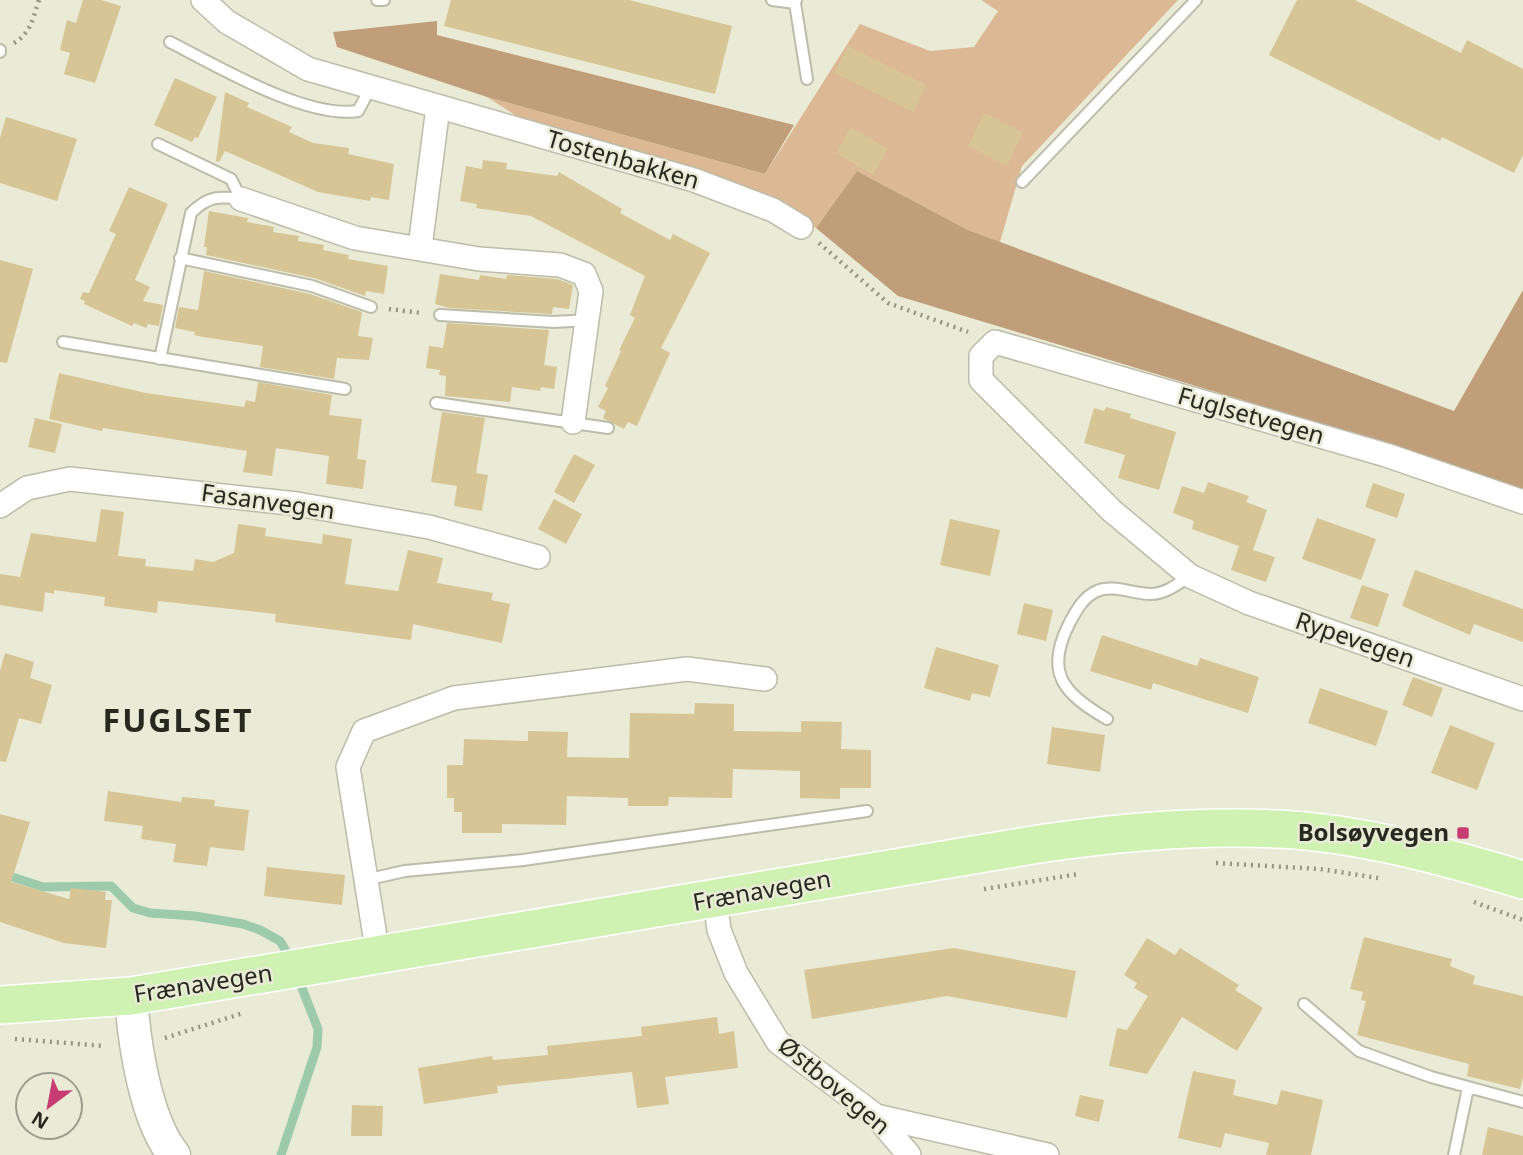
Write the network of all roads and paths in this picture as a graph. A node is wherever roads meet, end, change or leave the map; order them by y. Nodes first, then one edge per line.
1 (39, 0) edge
2 (203, 0) edge
3 (377, 0) edge
4 (384, 0) edge
5 (772, 0) edge
6 (1196, 0) edge
7 (796, 1) edge
8 (170, 42) dead end
9 (0, 51) edge
10 (807, 79) dead end
11 (371, 87) junction
12 (438, 107) junction
13 (158, 144) dead end
14 (1022, 183) dead end
15 (241, 199) junction
16 (801, 227) joint
17 (420, 247) junction
18 (180, 258) junction
19 (371, 307) joint
20 (440, 315) joint
21 (589, 320) junction
22 (63, 342) dead end
23 (988, 349) junction
24 (160, 359) junction
25 (345, 389) dead end
26 (436, 403) dead end
27 (573, 422) junction
28 (608, 428) dead end
29 (1523, 502) edge
30 (0, 506) edge
31 (538, 557) dead end
32 (1190, 576) junction
33 (765, 679) dead end
34 (1523, 699) edge
35 (1107, 719) dead end
36 (867, 811) dead end
37 (1214, 863) dead end
38 (1092, 872) dead end
39 (365, 880) junction
40 (1389, 880) dead end
41 (1523, 880) edge
42 (980, 890) dead end
43 (715, 899) junction
44 (1465, 899) dead end
45 (1523, 920) edge
46 (378, 955) junction
47 (131, 996) junction
48 (1304, 1004) dead end
49 (0, 1005) edge
50 (250, 1012) dead end
51 (164, 1038) dead end
52 (11, 1040) dead end
53 (105, 1045) dead end
54 (1468, 1088) junction
55 (1523, 1102) edge
56 (876, 1116) junction
57 (174, 1155) edge
58 (909, 1155) edge
59 (1047, 1155) edge
60 (1454, 1155) edge

1 - 9 path
2 - 11 street, Tostenbakken
3 - 4 lane
5 - 7 lane
6 - 14 lane
7 - 10 lane
8 - 11 lane
11 - 12 street, Tostenbakken
12 - 16 street, Tostenbakken
12 - 17 street
13 - 15 lane
15 - 17 street
15 - 18 lane
16 - 23 path
17 - 21 street
18 - 19 lane
18 - 24 lane
19 - 20 path
20 - 21 lane
21 - 27 street
22 - 24 lane
23 - 29 street, Fuglsetvegen
23 - 32 street, Rypevegen
24 - 25 lane
26 - 27 lane
27 - 28 lane
30 - 31 street, Fasanvegen
32 - 34 street, Rypevegen
32 - 35 lane
33 - 39 street
36 - 39 lane
37 - 40 path
38 - 42 path
39 - 46 street
41 - 43 main road, Frænavegen
43 - 46 main road, Frænavegen
43 - 56 street, Østbovegen
44 - 45 path
46 - 47 main road, Frænavegen
47 - 49 main road, Frænavegen
47 - 57 main road
48 - 54 lane
50 - 51 path
52 - 53 path
54 - 55 lane
54 - 60 lane
56 - 58 street, Østbovegen
56 - 59 street

